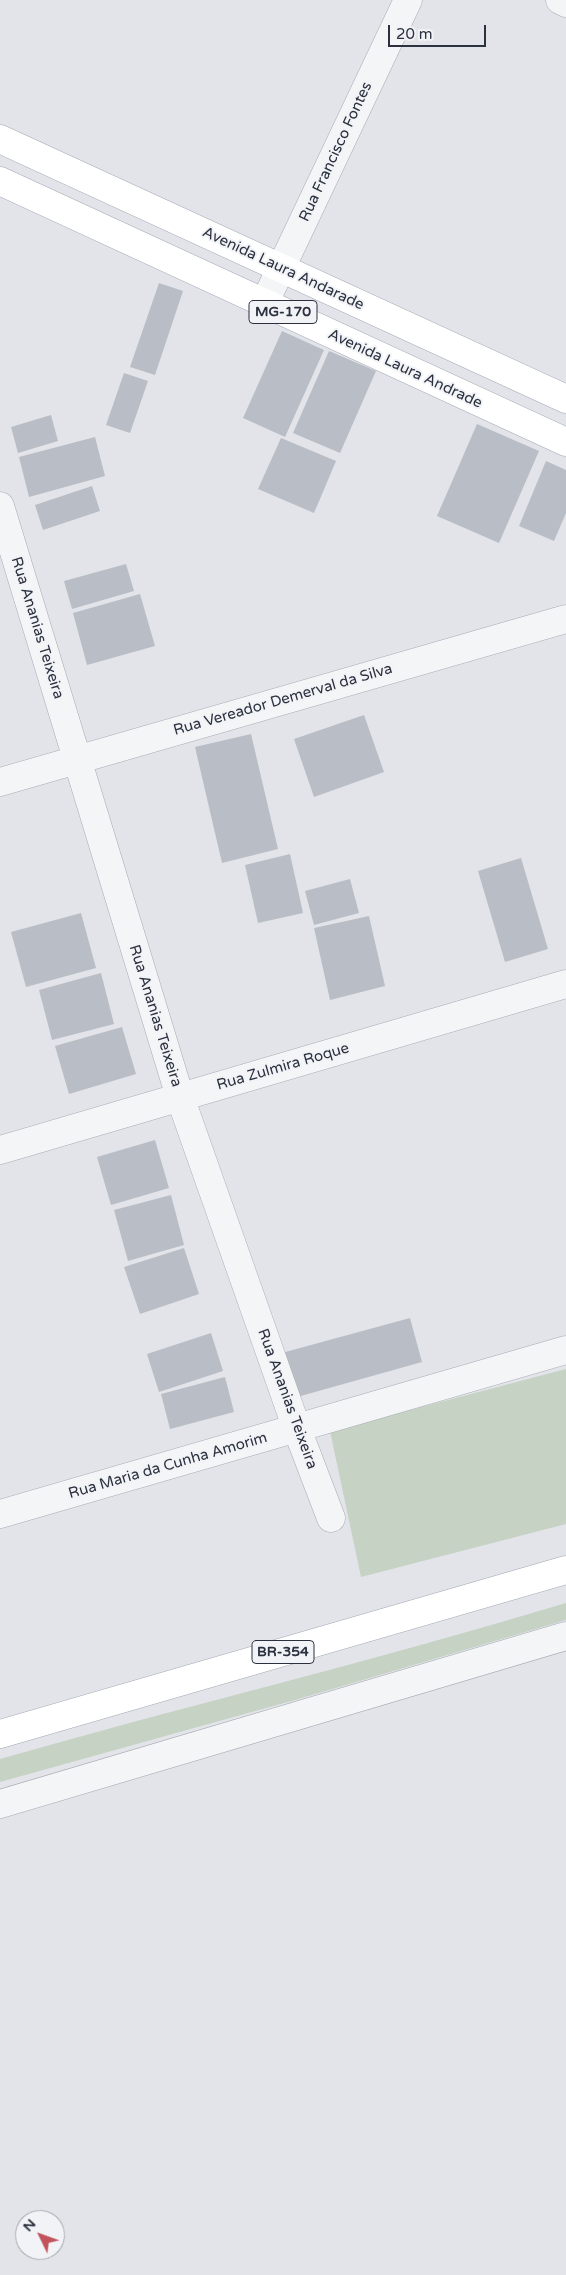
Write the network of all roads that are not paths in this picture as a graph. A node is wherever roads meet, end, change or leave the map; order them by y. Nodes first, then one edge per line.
1 (408, 0) edge
2 (560, 0) edge
3 (566, 3) edge
4 (0, 139) edge
5 (0, 181) edge
6 (282, 268) junction
7 (264, 304) junction
8 (566, 399) edge
9 (566, 442) edge
10 (0, 506) edge
11 (566, 619) edge
12 (77, 760) junction
13 (0, 782) edge
14 (566, 984) edge
15 (180, 1097) junction
16 (0, 1150) edge
17 (566, 1350) edge
18 (297, 1429) junction
19 (0, 1514) edge
20 (331, 1518) dead end
21 (566, 1570) edge
22 (566, 1636) edge
23 (0, 1734) edge
24 (0, 1804) edge

1 - 6 street, Rua Francisco Fontes
2 - 3 street
4 - 6 main road, Avenida Laura Andarade / MG-170
5 - 7 main road, Avenida Laura Andrade / MG-170
6 - 7 street, Rua Francisco Fontes
6 - 8 main road, Avenida Laura Andarade / MG-170
7 - 9 main road, Avenida Laura Andrade / MG-170
10 - 12 street, Rua Ananias Teixeira
11 - 12 street, Rua Vereador Demerval da Silva
12 - 13 street, Rua Vereador Demerval da Silva
12 - 15 street, Rua Ananias Teixeira
14 - 15 street, Rua Zulmira Roque
15 - 16 street, Rua Zulmira Roque
15 - 18 street, Rua Ananias Teixeira
17 - 18 street, Rua Maria da Cunha Amorim
18 - 19 street, Rua Maria da Cunha Amorim
18 - 20 street, Rua Ananias Teixeira
21 - 23 main road, BR-354
22 - 24 street

